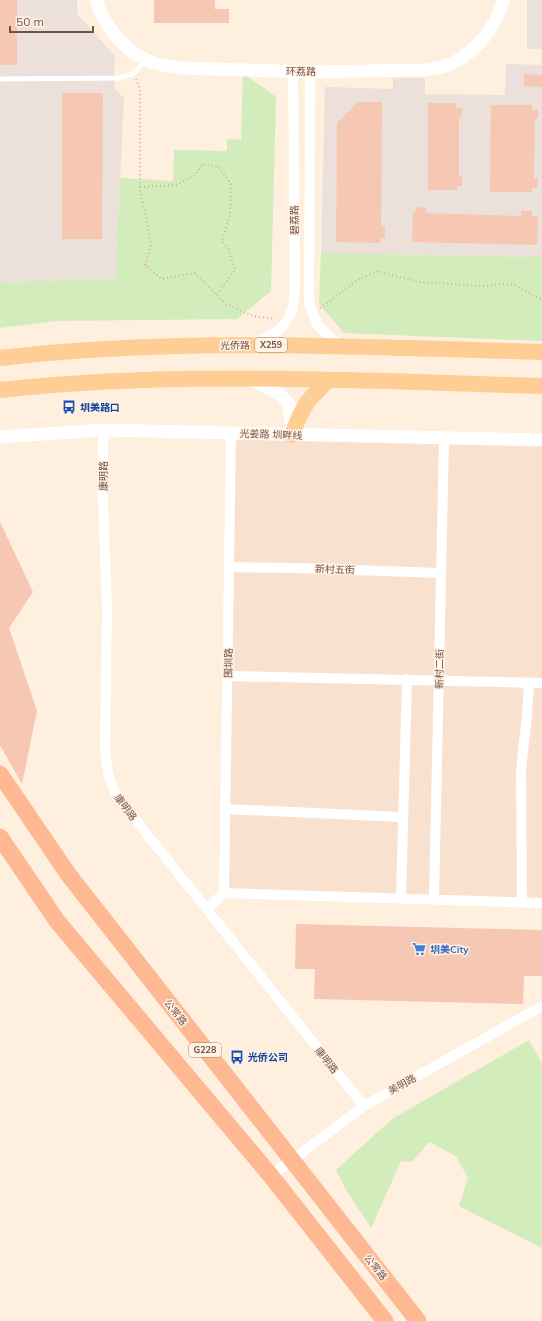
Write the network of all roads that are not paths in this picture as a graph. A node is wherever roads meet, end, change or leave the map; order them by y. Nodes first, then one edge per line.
1 (96, 0) edge
2 (503, 0) edge
3 (146, 60) junction
4 (293, 72) junction
5 (310, 72) junction
6 (0, 79) edge
7 (248, 344) junction
8 (342, 347) junction
9 (542, 352) edge
10 (0, 358) edge
11 (248, 378) junction
12 (328, 380) junction
13 (542, 386) edge
14 (0, 390) edge
15 (103, 430) junction
16 (231, 433) junction
17 (292, 435) junction
18 (0, 437) edge
19 (444, 439) junction
20 (542, 440) edge
21 (229, 567) junction
22 (441, 573) junction
23 (228, 676) junction
24 (407, 679) junction
25 (438, 680) junction
26 (529, 683) junction
27 (542, 683) edge
28 (0, 774) edge
29 (225, 809) junction
30 (402, 817) junction
31 (0, 837) edge
32 (224, 893) junction
33 (401, 898) junction
34 (434, 900) junction
35 (522, 902) junction
36 (542, 903) edge
37 (207, 909) junction
38 (542, 1006) edge
39 (364, 1106) junction
40 (292, 1160) junction
41 (271, 1176) junction
42 (385, 1321) edge
43 (418, 1321) edge

1 - 3 street, 环荔路
2 - 5 street, 环荔路
3 - 4 street, 环荔路
3 - 6 lane
4 - 5 street, 环荔路
4 - 7 street, 碧荔路
5 - 8 street, 碧荔路
7 - 8 main road, 光侨路 / X259
7 - 10 main road, 光侨路 / X259
8 - 9 main road, 光侨路 / X259
11 - 12 main road
11 - 14 main road
11 - 17 street
12 - 13 main road
12 - 17 main road
15 - 16 street, 光姜路 圳畔线
15 - 18 street, 光姜路 圳畔线
15 - 37 street, 康明路
16 - 17 street, 光姜路 圳畔线
16 - 21 street, 围圳路
17 - 19 street, 光姜路 圳畔线
19 - 20 street, 光姜路 圳畔线
19 - 22 street, 新村二街
21 - 22 street, 新村五街
21 - 23 street, 围圳路
22 - 25 street, 新村二街
23 - 24 street
23 - 29 street, 围圳路
24 - 25 street
24 - 30 street
25 - 26 street
25 - 34 street, 新村二街
26 - 27 street
26 - 35 street
28 - 40 highway, 公常路 / G228
29 - 30 street
29 - 32 street, 围圳路
30 - 33 street
31 - 41 highway, G228
32 - 33 street
32 - 37 street
33 - 34 street
34 - 35 street
35 - 36 street
37 - 39 street, 康明路
38 - 39 street, 美明路
39 - 40 street, 美明路
40 - 41 street, 美明路
40 - 43 highway, 公常路 / G228
41 - 42 highway, G228

